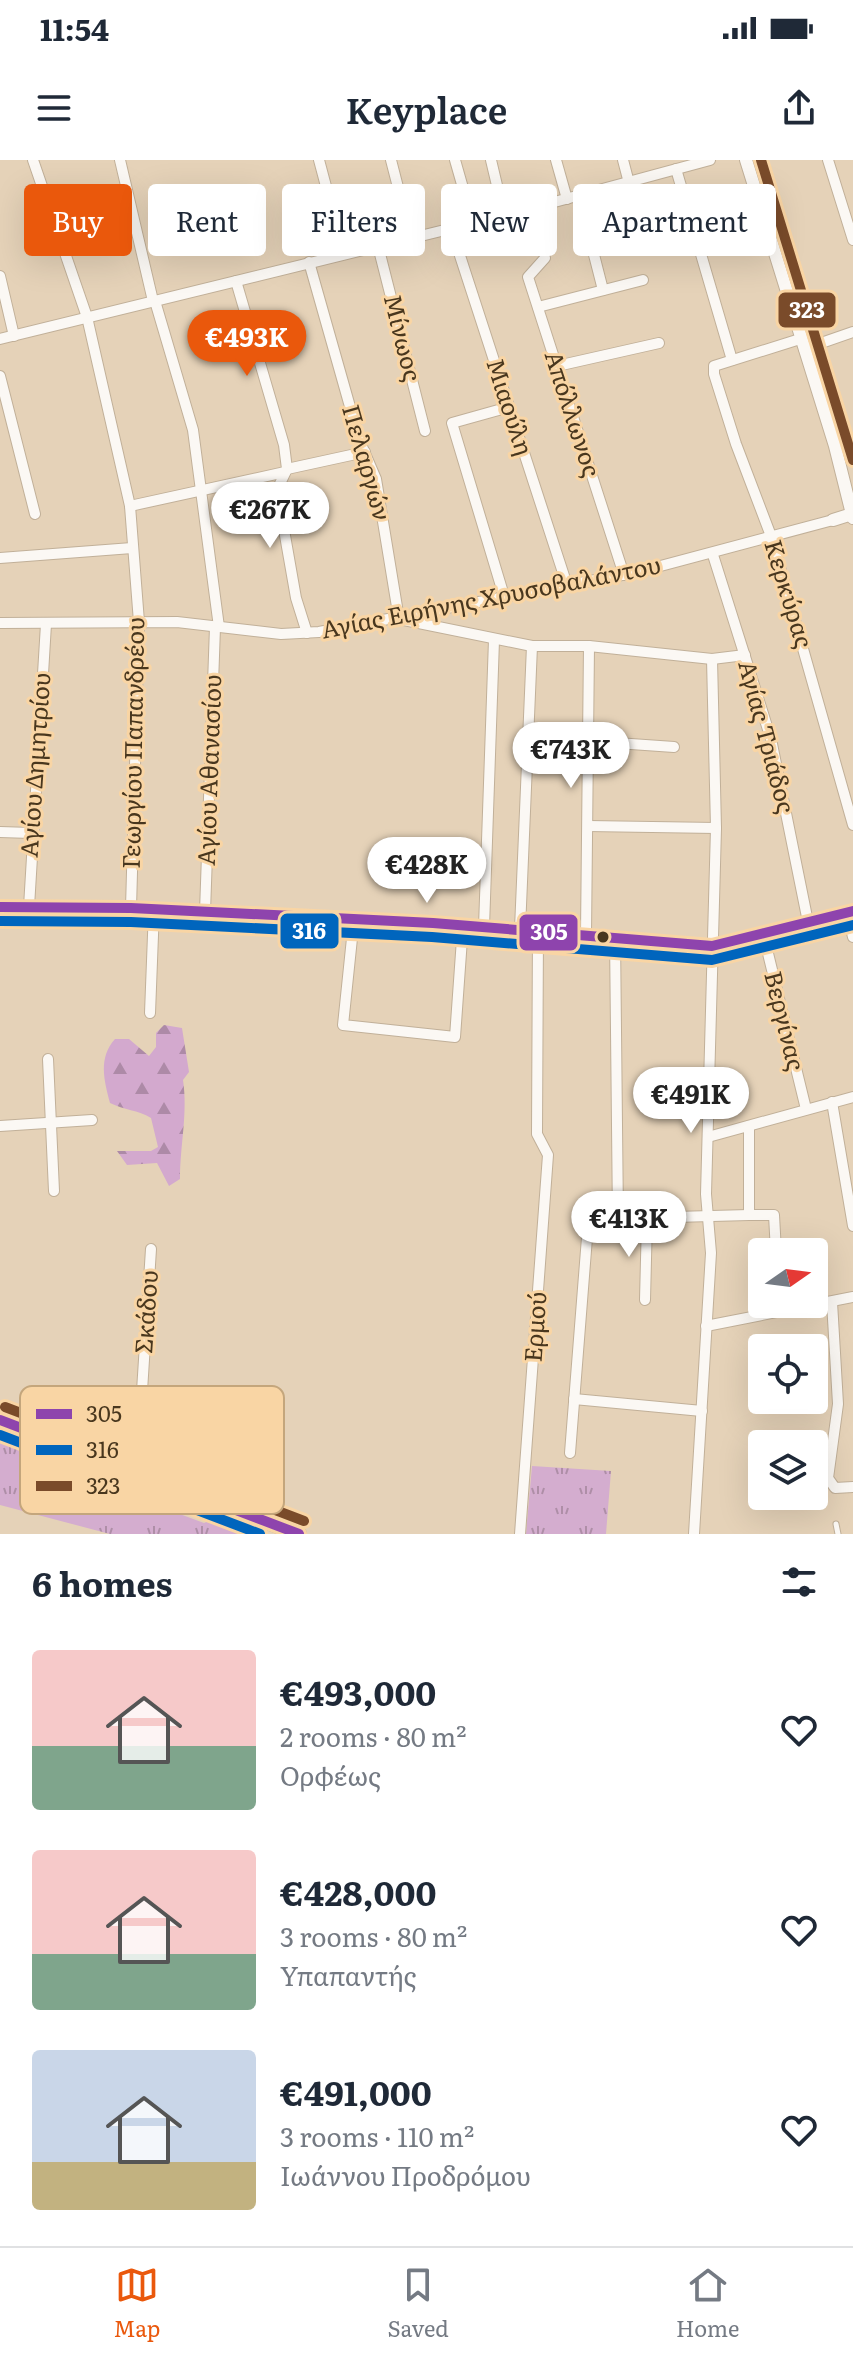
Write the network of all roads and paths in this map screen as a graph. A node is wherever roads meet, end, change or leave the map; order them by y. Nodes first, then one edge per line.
1 (33, 160) edge
2 (120, 160) edge
3 (319, 160) edge
4 (391, 160) edge
5 (455, 160) edge
6 (491, 160) edge
7 (556, 160) edge
8 (623, 160) edge
9 (710, 160) edge
10 (746, 160) edge
11 (828, 160) edge
12 (676, 169) junction
13 (629, 183) junction
14 (325, 184) edge
15 (397, 184) edge
16 (462, 184) edge
17 (497, 184) edge
18 (625, 184) edge
19 (573, 198) edge
20 (567, 199) junction
21 (557, 202) edge
22 (853, 240) edge
23 (335, 256) edge
24 (381, 256) edge
25 (460, 256) edge
26 (594, 256) edge
27 (545, 258) dead end
28 (309, 262) junction
29 (0, 276) edge
30 (643, 280) dead end
31 (236, 281) junction
32 (603, 290) junction
33 (154, 301) junction
34 (538, 307) junction
35 (87, 317) junction
36 (853, 332) edge
37 (14, 336) junction
38 (0, 339) edge
39 (659, 343) dead end
40 (802, 344) junction
41 (732, 360) junction
42 (557, 366) junction
43 (0, 376) edge
44 (509, 407) junction
45 (425, 431) dead end
46 (365, 452) junction
47 (286, 471) junction
48 (201, 490) junction
49 (130, 506) junction
50 (35, 514) dead end
51 (853, 516) edge
52 (833, 520) joint
53 (771, 536) junction
54 (132, 548) junction
55 (713, 555) junction
56 (0, 558) edge
57 (624, 575) junction
58 (567, 585) junction
59 (504, 596) junction
60 (399, 619) junction
61 (139, 622) junction
62 (0, 623) edge
63 (46, 624) junction
64 (217, 627) junction
65 (307, 633) junction
66 (494, 640) junction
67 (532, 646) junction
68 (589, 646) junction
69 (745, 655) junction
70 (712, 659) junction
71 (588, 741) junction
72 (674, 747) dead end
73 (853, 825) edge
74 (588, 826) junction
75 (716, 828) junction
76 (0, 832) edge
77 (31, 833) junction
78 (0, 907) edge
79 (29, 907) junction
80 (131, 908) junction
81 (154, 909) junction
82 (205, 912) junction
83 (850, 912) edge
84 (354, 919) junction
85 (808, 922) junction
86 (463, 925) junction
87 (484, 927) junction
88 (520, 929) junction
89 (538, 931) junction
90 (763, 933) junction
91 (586, 934) junction
92 (615, 937) junction
93 (853, 937) edge
94 (712, 946) junction
95 (150, 1013) dead end
96 (48, 1059) dead end
97 (853, 1097) edge
98 (832, 1102) junction
99 (806, 1109) junction
100 (92, 1120) dead end
101 (50, 1123) junction
102 (0, 1126) edge
103 (749, 1126) junction
104 (708, 1137) junction
105 (54, 1191) dead end
106 (749, 1215) junction
107 (707, 1218) junction
108 (618, 1219) junction
109 (647, 1219) junction
110 (853, 1226) edge
111 (776, 1238) edge
112 (151, 1249) dead end
113 (853, 1297) edge
114 (645, 1300) dead end
115 (828, 1302) edge
116 (832, 1302) junction
117 (748, 1316) edge
118 (706, 1326) junction
119 (142, 1386) edge
120 (574, 1399) junction
121 (702, 1411) junction
122 (0, 1420) edge
123 (20, 1427) edge
124 (570, 1453) dead end
125 (853, 1487) edge
126 (248, 1514) edge
127 (836, 1524) dead end
128 (299, 1534) edge
129 (520, 1534) edge
130 (694, 1534) edge
131 (838, 1534) edge

1 - 35 street, Γεωργίου Παπανδρέου
2 - 33 street, Αγίου Αθανασίου
3 - 14 street
4 - 15 street
5 - 16 street
6 - 17 street
7 - 20 street
8 - 13 street
9 - 12 street
10 - 40 street
11 - 22 street
12 - 13 street
12 - 41 street
13 - 18 street
19 - 20 street
20 - 21 street
23 - 28 street
24 - 45 street, Μίνωος
25 - 44 street, Μιαούλη
26 - 32 street
27 - 34 street, Απόλλωνος
28 - 31 street
28 - 46 street, Πελαργών
29 - 37 street
30 - 32 street
31 - 33 street
31 - 47 street
32 - 34 street
33 - 35 street
33 - 48 street, Αγίου Αθανασίου
34 - 42 street, Απόλλωνος
35 - 37 street
35 - 49 street, Γεωργίου Παπανδρέου
36 - 40 street
37 - 38 street
39 - 42 street
40 - 41 street
40 - 51 street
41 - 53 street, Κερκύρας
42 - 57 street, Απόλλωνος
43 - 50 street
44 - 58 street, Μιαούλη
44 - 59 street
46 - 47 street
46 - 60 street, Πελαργών
47 - 48 street
47 - 65 street
48 - 49 street
48 - 64 street, Αγίου Αθανασίου
49 - 54 street, Γεωργίου Παπανδρέου
51 - 52 street
52 - 53 street, Αγίας Ειρήνης Χρυσοβαλάντου
53 - 55 street, Αγίας Ειρήνης Χρυσοβαλάντου
53 - 73 street, Κερκύρας
54 - 56 street
54 - 61 street, Γεωργίου Παπανδρέου
55 - 57 street, Αγίας Ειρήνης Χρυσοβαλάντου
55 - 69 street, Αγίας Τριάδος
57 - 58 street, Αγίας Ειρήνης Χρυσοβαλάντου
58 - 59 street, Αγίας Ειρήνης Χρυσοβαλάντου
59 - 60 street, Αγίας Ειρήνης Χρυσοβαλάντου
60 - 65 street, Αγίας Ειρήνης Χρυσοβαλάντου
60 - 66 street
61 - 63 street, Αγίας Ειρήνης Χρυσοβαλάντου
61 - 64 street, Αγίας Ειρήνης Χρυσοβαλάντου
61 - 80 street, Γεωργίου Παπανδρέου
62 - 63 street, Αγίας Ειρήνης Χρυσοβαλάντου
63 - 77 street, Αγίου Δημητρίου
64 - 65 street, Αγίας Ειρήνης Χρυσοβαλάντου
64 - 82 street, Αγίου Αθανασίου
66 - 67 street
66 - 87 street
67 - 68 street
67 - 88 street
68 - 70 street
68 - 71 street
69 - 70 street
69 - 85 street, Αγίας Τριάδος
70 - 75 street
71 - 72 street
71 - 74 street
74 - 75 street
74 - 91 street
75 - 94 street
76 - 77 street
77 - 79 street, Αγίου Δημητρίου
78 - 79 street
79 - 80 street
80 - 81 street
81 - 82 street
81 - 95 street
82 - 84 street
83 - 85 street
83 - 93 street
84 - 86 street
84 - 86 street
85 - 90 street
86 - 87 street
87 - 88 street
88 - 89 street
89 - 91 street
89 - 129 street, Ερμού
90 - 94 street
90 - 99 street, Βεργίνας
91 - 92 street
92 - 94 street
92 - 108 street
94 - 104 street
96 - 101 street
97 - 98 street
98 - 99 street
98 - 110 street
99 - 103 street
100 - 101 street
101 - 102 street
101 - 105 street
103 - 104 street
103 - 106 street
104 - 107 street
106 - 107 street
106 - 111 street
107 - 109 street
107 - 118 street
108 - 109 street
108 - 120 street
109 - 114 street
112 - 119 street, Σκάδου
113 - 116 street
115 - 116 street
116 - 125 street
117 - 118 street
118 - 121 street
120 - 121 street
120 - 124 street
121 - 130 street
122 - 123 main road
126 - 128 main road
127 - 131 lane

